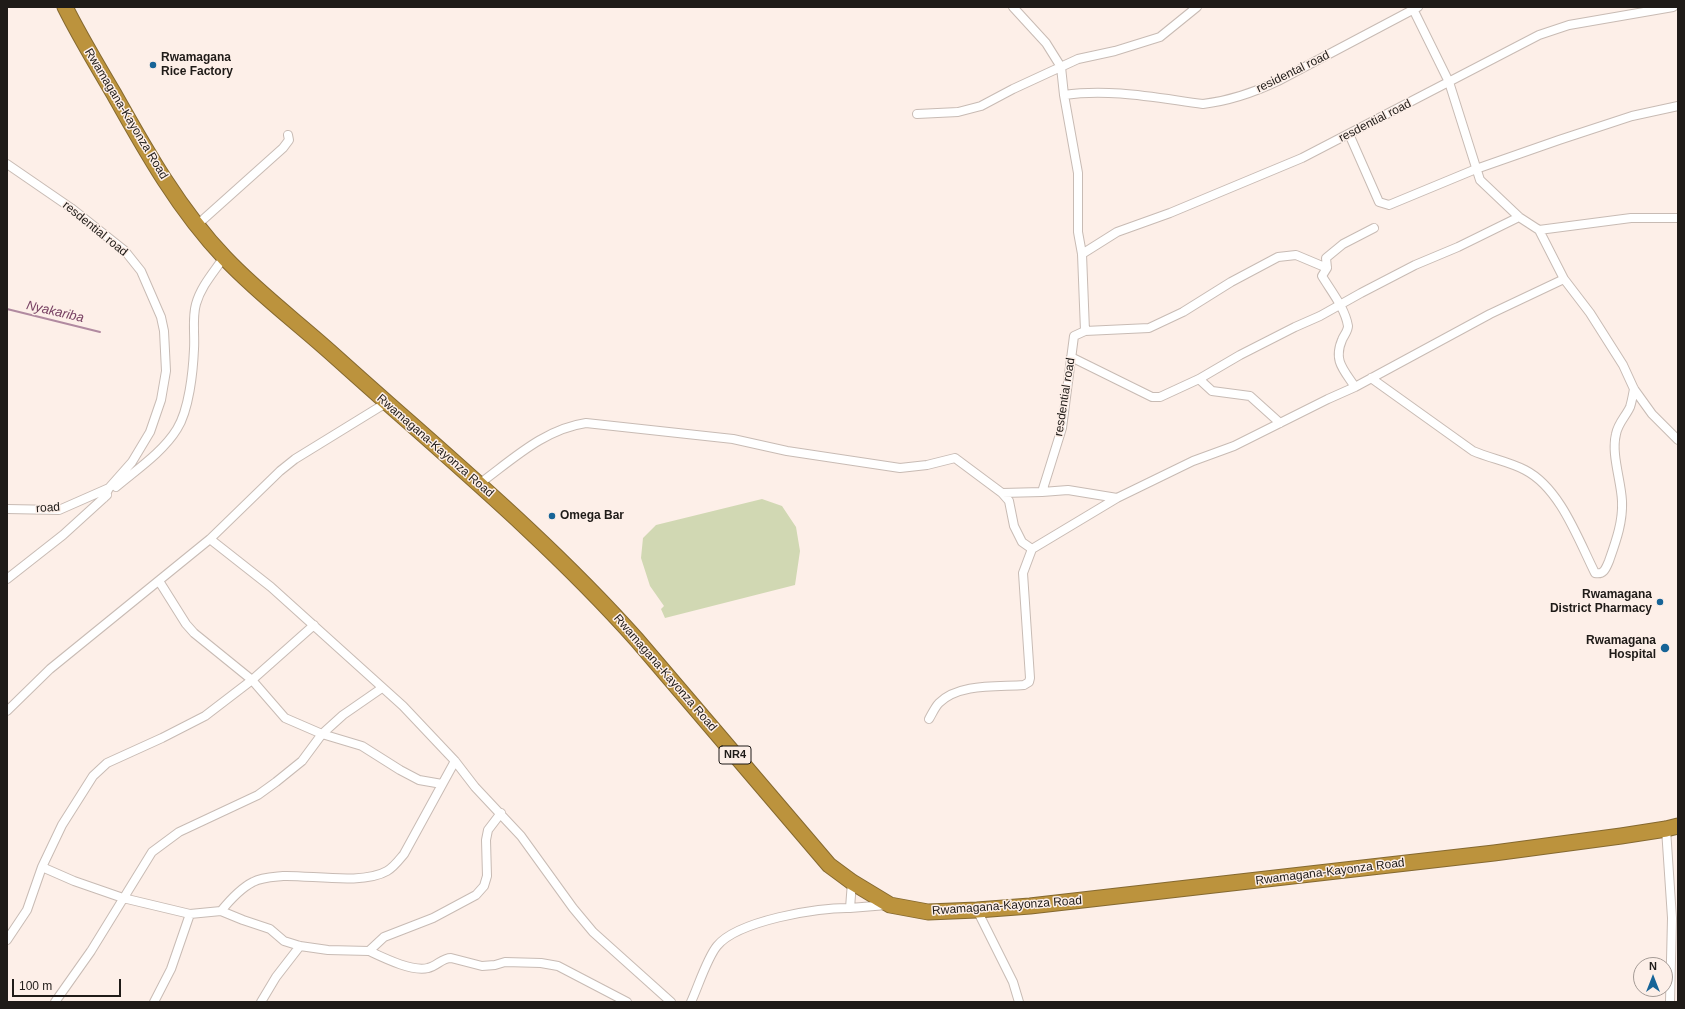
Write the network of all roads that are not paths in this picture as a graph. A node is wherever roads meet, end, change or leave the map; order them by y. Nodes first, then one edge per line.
1 (65, 7) edge
2 (1013, 7) edge
3 (1197, 7) edge
4 (1673, 7) edge
5 (1414, 8) edge
6 (1061, 67) junction
7 (1449, 82) junction
8 (1064, 95) junction
9 (1678, 106) edge
10 (917, 114) dead end
11 (1349, 134) junction
12 (288, 135) dead end
13 (7, 164) edge
14 (1476, 169) junction
15 (1519, 216) junction
16 (1678, 218) edge
17 (197, 225) junction
18 (1374, 228) dead end
19 (1539, 230) junction
20 (1082, 254) junction
21 (224, 257) junction
22 (1327, 268) junction
23 (1564, 279) junction
24 (1340, 304) junction
25 (1085, 331) junction
26 (1071, 357) junction
27 (1371, 378) junction
28 (1199, 379) junction
29 (1355, 387) junction
30 (1634, 389) junction
31 (386, 403) junction
32 (1280, 423) junction
33 (1678, 440) edge
34 (479, 484) junction
35 (109, 488) junction
36 (1042, 492) junction
37 (1002, 493) junction
38 (104, 498) junction
39 (1117, 498) junction
40 (7, 509) edge
41 (210, 539) junction
42 (1032, 549) junction
43 (7, 579) edge
44 (159, 581) junction
45 (314, 625) junction
46 (252, 680) junction
47 (382, 688) junction
48 (7, 711) edge
49 (930, 719) dead end
50 (322, 734) junction
51 (455, 761) junction
52 (442, 784) junction
53 (501, 813) junction
54 (1672, 827) edge
55 (42, 867) junction
56 (852, 882) junction
57 (123, 898) junction
58 (890, 905) junction
59 (850, 908) junction
60 (977, 910) junction
61 (221, 911) junction
62 (190, 914) junction
63 (1675, 918) edge
64 (7, 940) edge
65 (300, 946) junction
66 (369, 951) junction
67 (55, 1002) edge
68 (154, 1002) edge
69 (260, 1002) edge
70 (627, 1002) edge
71 (671, 1002) edge
72 (691, 1002) edge
73 (1019, 1002) edge
74 (1670, 1002) edge

1 - 17 highway, Rwamagana-Kayonza Road / NR4
2 - 6 street
3 - 6 street
4 - 7 street, resdential road
5 - 7 street
5 - 8 street, residental road
6 - 8 street
6 - 10 street
7 - 11 street, resdential road
7 - 14 street
8 - 20 street
9 - 14 street
11 - 14 street
11 - 20 street, resdential road
12 - 17 street
13 - 35 street, resdential road
14 - 15 street
15 - 19 street
15 - 24 street
16 - 19 street
17 - 21 highway, Rwamagana-Kayonza Road / NR4
18 - 22 street
19 - 23 street
20 - 25 street
21 - 31 highway, Rwamagana-Kayonza Road / NR4
21 - 38 street
22 - 24 street
22 - 25 street
23 - 27 street
23 - 30 street
24 - 28 street
24 - 29 street
25 - 26 street, resdential road
26 - 28 street
26 - 36 street, resdential road
27 - 29 street
27 - 30 street
28 - 32 street
29 - 32 street
30 - 33 street
31 - 34 highway, Rwamagana-Kayonza Road / NR4
31 - 41 street
32 - 39 street
34 - 37 street
34 - 56 highway, Rwamagana-Kayonza Road / NR4
35 - 38 street
35 - 40 street, road
36 - 37 street
36 - 39 street
37 - 42 street
38 - 43 street
39 - 42 street
41 - 44 street
41 - 45 street
42 - 49 street
44 - 46 street
44 - 48 street
45 - 46 street
45 - 47 street
46 - 50 street
46 - 55 street
47 - 50 street
47 - 51 street
50 - 52 street
50 - 57 street
51 - 52 street
51 - 53 street
52 - 61 street
53 - 66 street
53 - 71 street
54 - 60 highway, Rwamagana-Kayonza Road / NR4
54 - 63 street
55 - 57 street
55 - 64 street
56 - 58 highway, Rwamagana-Kayonza Road / NR4
56 - 59 street
57 - 62 street
57 - 67 street
58 - 59 street
58 - 60 highway, Rwamagana-Kayonza Road / NR4
59 - 72 street
60 - 73 street
61 - 62 street
61 - 65 street
62 - 68 street
63 - 74 street
65 - 66 street
65 - 69 street
66 - 70 street

